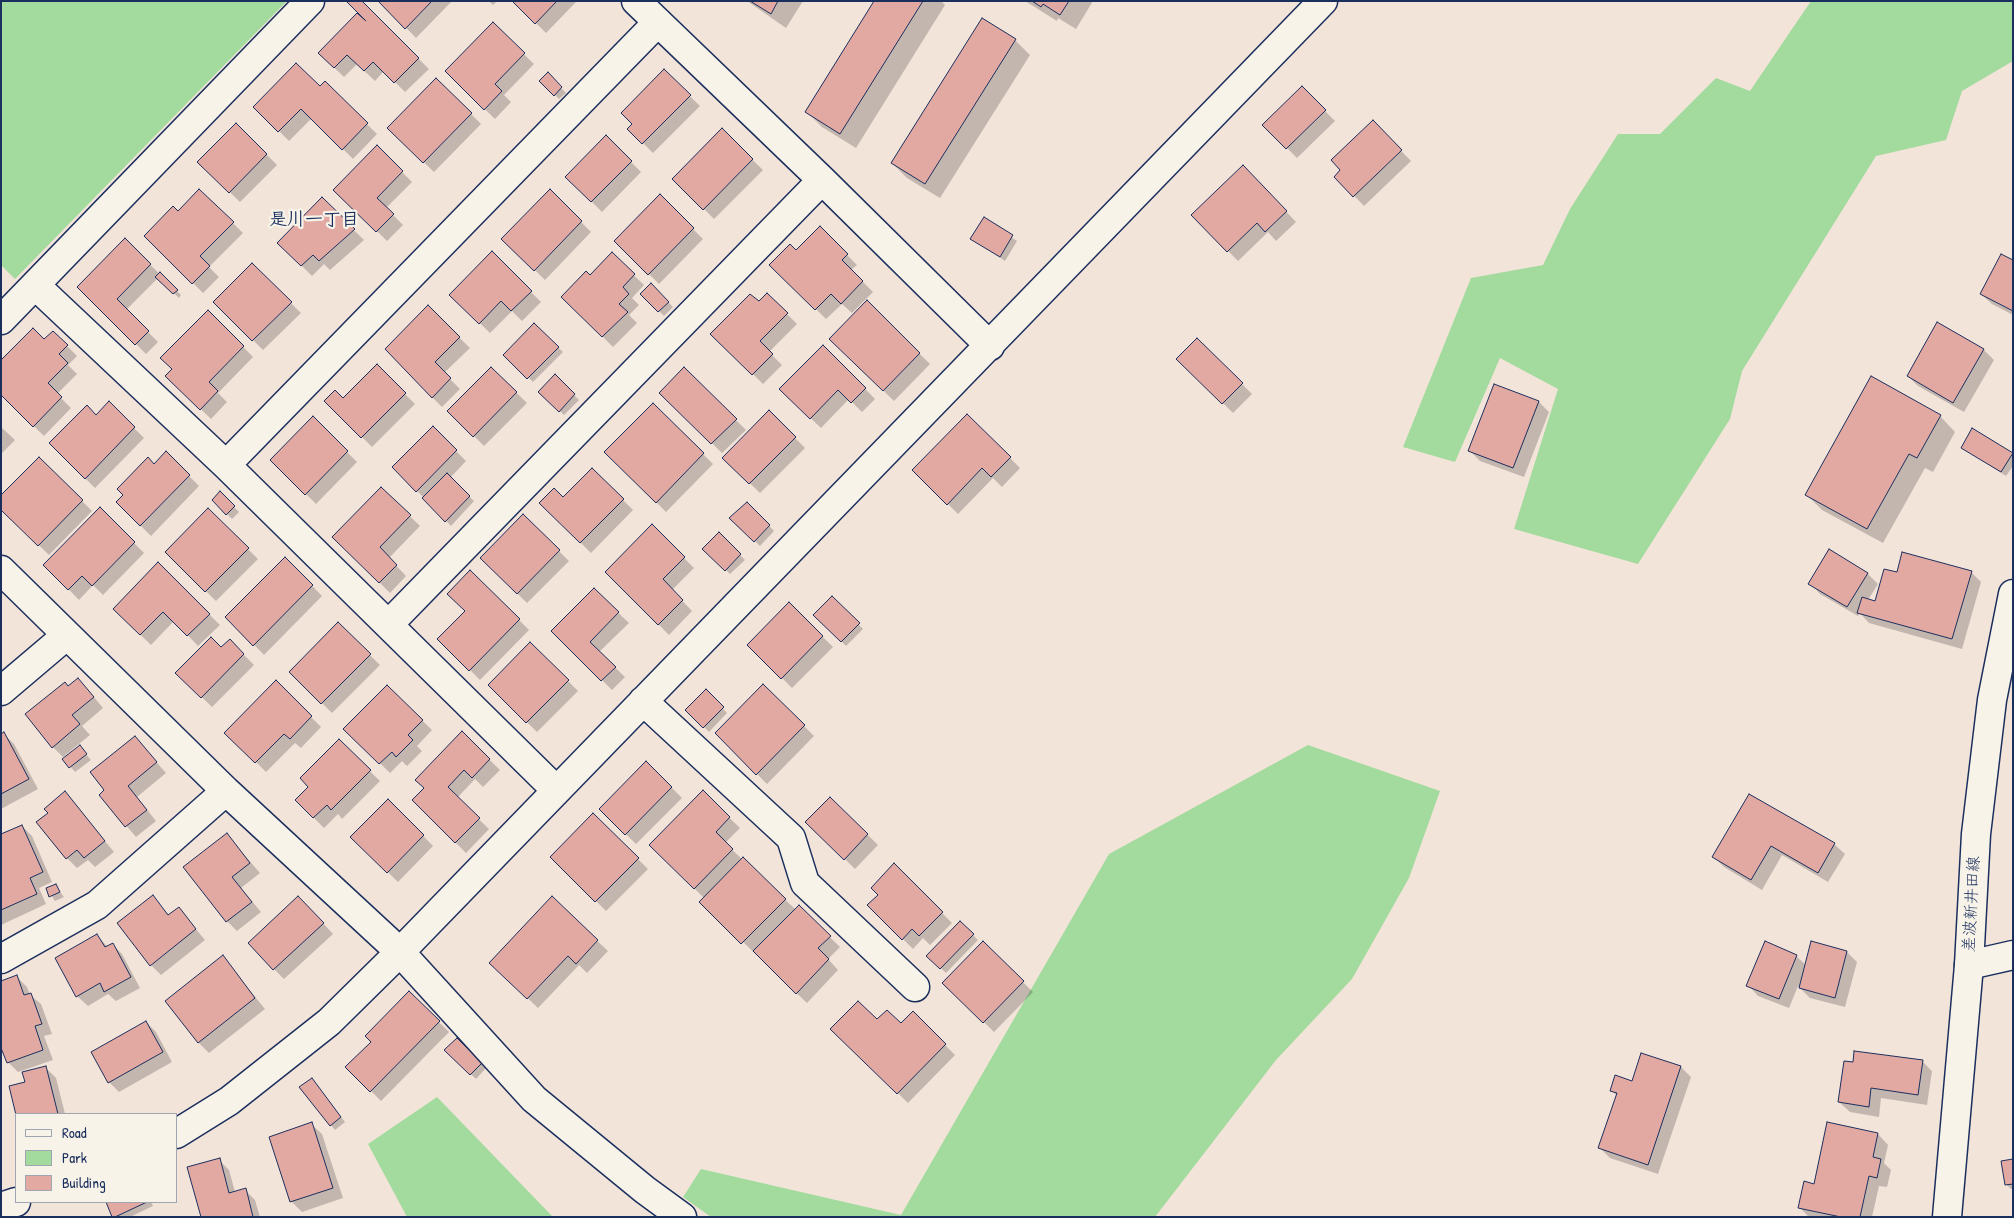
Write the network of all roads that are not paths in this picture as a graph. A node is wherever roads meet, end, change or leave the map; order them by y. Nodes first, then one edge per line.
1 (310, 1) edge
2 (636, 1) edge
3 (1323, 1) edge
4 (658, 22) junction
5 (822, 180) junction
6 (35, 285) junction
7 (1, 320) edge
8 (990, 346) junction
9 (226, 465) junction
10 (1, 570) edge
11 (2013, 594) edge
12 (389, 624) junction
13 (67, 636) junction
14 (1, 691) edge
15 (643, 701) junction
16 (556, 790) junction
17 (226, 791) junction
18 (400, 952) junction
19 (2013, 955) edge
20 (1, 959) edge
21 (1969, 965) junction
22 (915, 987) dead end
23 (178, 1133) edge
24 (15, 1202) edge
25 (1, 1206) edge
26 (682, 1217) edge
27 (1947, 1217) edge

1 - 6 street
2 - 4 street
3 - 8 street
4 - 5 street
4 - 9 street
5 - 8 street
5 - 12 street
6 - 7 street
6 - 9 street
8 - 15 street
9 - 12 street
10 - 13 street
11 - 21 street, 差波新井田線
12 - 16 street
13 - 14 street
13 - 17 street
15 - 16 street
15 - 22 street
16 - 18 street
17 - 18 street
17 - 20 street
18 - 23 street
18 - 26 street
19 - 21 street
21 - 27 street, 差波新井田線
24 - 25 street

